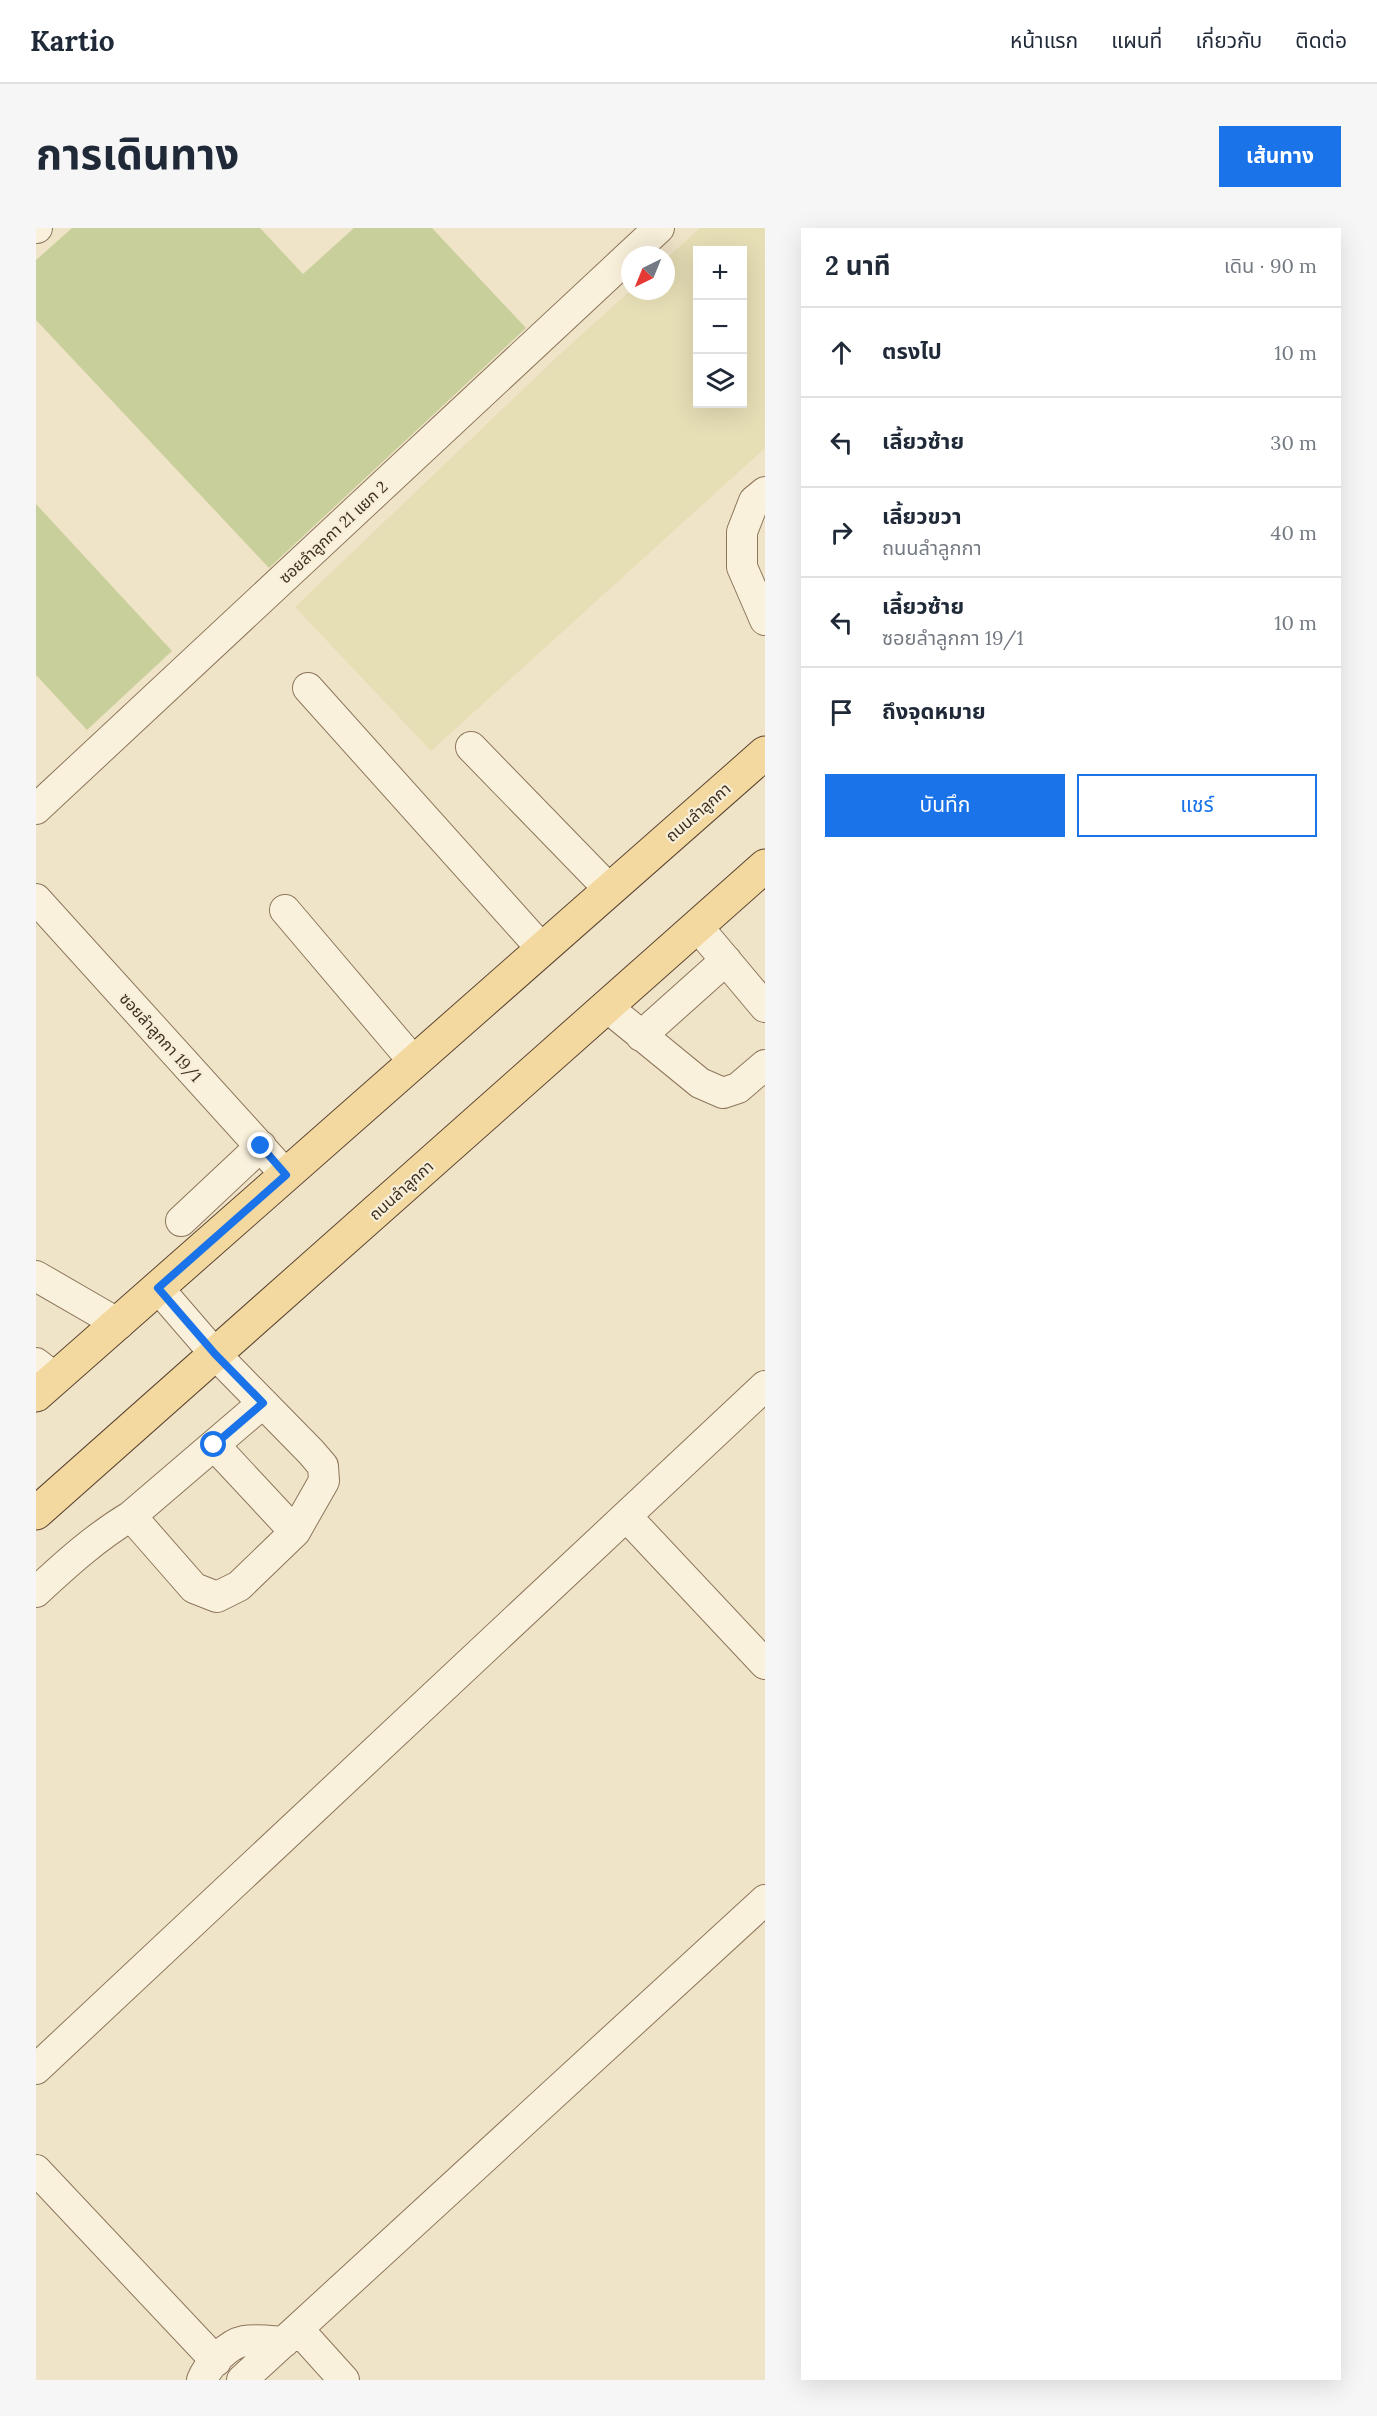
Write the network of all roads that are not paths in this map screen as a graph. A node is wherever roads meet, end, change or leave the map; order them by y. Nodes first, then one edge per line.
1 (659, 228) edge
2 (640, 246) edge
3 (621, 263) edge
4 (765, 492) edge
5 (765, 620) edge
6 (308, 688) dead end
7 (471, 747) dead end
8 (765, 753) edge
9 (36, 809) edge
10 (763, 872) edge
11 (610, 890) junction
12 (36, 899) edge
13 (285, 910) dead end
14 (697, 926) junction
15 (542, 949) junction
16 (726, 960) junction
17 (765, 1006) edge
18 (607, 1007) junction
19 (641, 1036) junction
20 (414, 1062) junction
21 (765, 1065) edge
22 (261, 1146) junction
23 (286, 1175) junction
24 (181, 1221) dead end
25 (36, 1275) edge
26 (158, 1288) junction
27 (119, 1324) junction
28 (215, 1354) junction
29 (42, 1379) edge
30 (765, 1386) edge
31 (263, 1403) junction
32 (214, 1445) junction
33 (36, 1513) edge
34 (131, 1516) junction
35 (627, 1517) junction
36 (295, 1532) junction
37 (36, 1592) edge
38 (765, 1664) edge
39 (765, 1900) edge
40 (36, 2069) edge
41 (36, 2170) edge
42 (291, 2335) junction
43 (209, 2370) edge
44 (242, 2380) edge
45 (344, 2380) edge

1 - 2 street, ซอยลำลูกกา 21 แยก 2
3 - 9 street, ซอยลำลูกกา 21 แยก 2
4 - 5 street
6 - 15 street
7 - 11 street
8 - 11 main road, ถนนลำลูกกา
10 - 14 main road, ถนนลำลูกกา
11 - 15 main road, ถนนลำลูกกา
12 - 22 street, ซอยลำลูกกา 19/1
13 - 20 street
14 - 16 street
14 - 18 main road, ถนนลำลูกกา
15 - 20 main road, ถนนลำลูกกา
16 - 17 street
16 - 19 street
18 - 19 street
18 - 28 main road, ถนนลำลูกกา
19 - 21 street
20 - 23 main road, ถนนลำลูกกา
22 - 23 street, ซอยลำลูกกา 19/1
22 - 24 street
23 - 26 main road, ถนนลำลูกกา
25 - 27 street
26 - 27 main road, ถนนลำลูกกา
26 - 28 street
27 - 29 main road, ถนนลำลูกกา
28 - 31 street
28 - 33 main road, ถนนลำลูกกา
30 - 35 street
31 - 32 street
31 - 36 street
32 - 34 street
32 - 36 street
34 - 36 street
34 - 37 street
35 - 38 street
35 - 40 street
39 - 42 street
41 - 43 street
42 - 43 street
42 - 44 street
42 - 45 street

